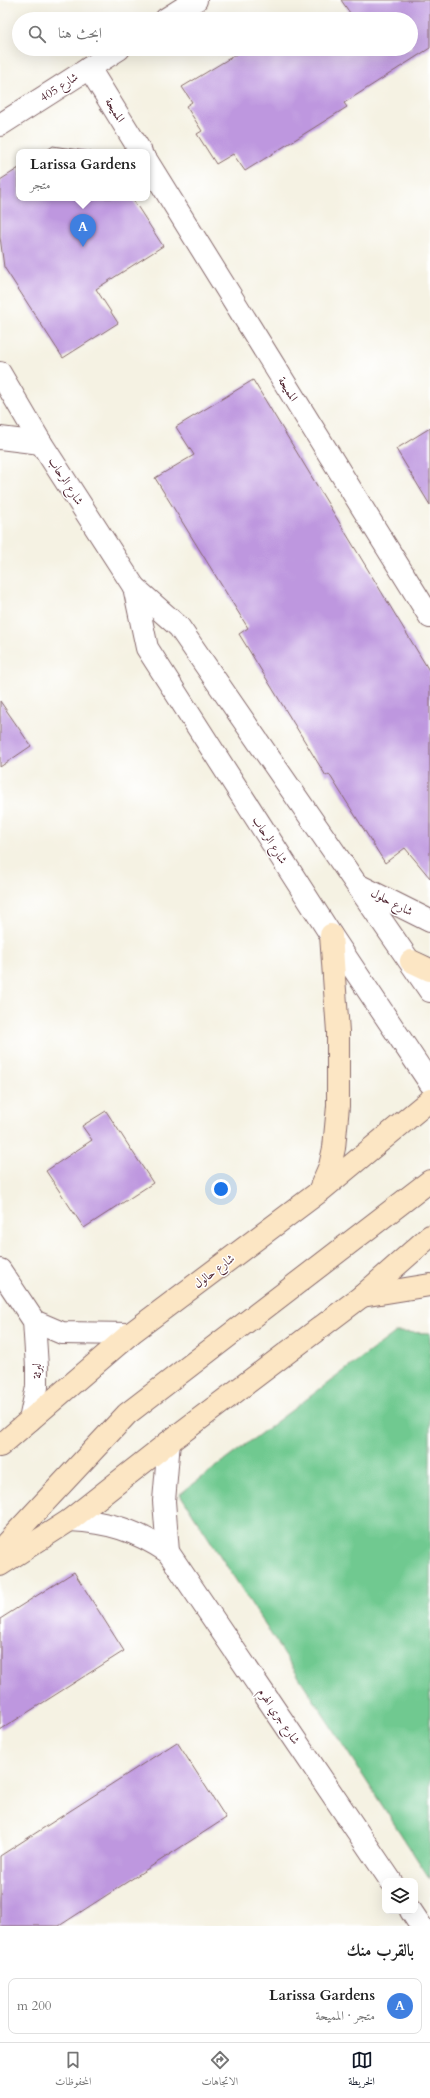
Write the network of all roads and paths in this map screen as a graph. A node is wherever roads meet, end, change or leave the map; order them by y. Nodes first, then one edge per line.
1 (196, 0) edge
2 (177, 12) edge
3 (107, 56) edge
4 (89, 68) junction
5 (0, 125) edge
6 (139, 149) edge
7 (150, 166) edge
8 (0, 374) edge
9 (0, 438) edge
10 (41, 443) junction
11 (134, 587) junction
12 (430, 616) edge
13 (353, 882) junction
14 (430, 921) edge
15 (331, 935) junction
16 (420, 966) edge
17 (430, 991) edge
18 (430, 1083) edge
19 (430, 1100) edge
20 (430, 1182) edge
21 (319, 1192) junction
22 (430, 1236) edge
23 (0, 1270) edge
24 (430, 1285) edge
25 (362, 1296) junction
26 (34, 1321) junction
27 (130, 1334) junction
28 (30, 1420) junction
29 (169, 1442) junction
30 (0, 1446) edge
31 (70, 1520) junction
32 (0, 1550) edge
33 (168, 1552) junction
34 (0, 1565) edge
35 (388, 1878) edge
36 (413, 1914) edge
37 (421, 1926) edge

1 - 2 street
3 - 4 street, شارع 405
4 - 5 street, شارع 405
4 - 6 street, المميحة
7 - 12 street, المميحة
8 - 10 street, شارع الرحاب
9 - 10 street
10 - 11 street, شارع الرحاب
11 - 13 street, شارع الرحاب
11 - 15 street, شارع الرحاب
13 - 14 street, شارع حلول
13 - 16 street, شارع الرحاب
15 - 18 street, شارع الرحاب
15 - 21 main road
16 - 17 street, شارع الرحاب
19 - 21 main road, شارع حالول
20 - 32 main road
21 - 27 main road, شارع حالول
22 - 25 main road
23 - 26 street
24 - 25 main road
25 - 29 main road
26 - 27 street
26 - 28 street, لبرثة
27 - 28 main road, شارع حالول
28 - 30 main road, شارع حالول
29 - 31 main road
29 - 33 street, شارع جري الهرم
31 - 33 street, شارع جري الهرم
31 - 34 main road
33 - 35 street, شارع جري الهرم
36 - 37 street

